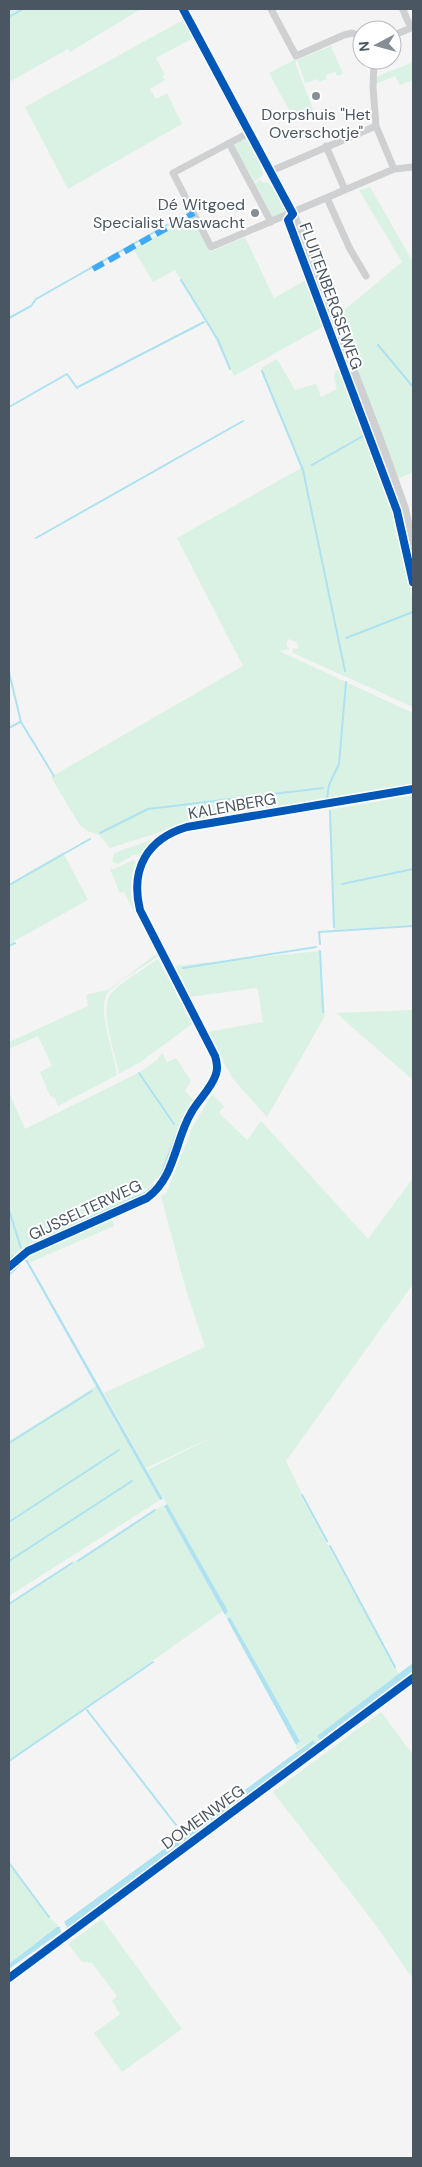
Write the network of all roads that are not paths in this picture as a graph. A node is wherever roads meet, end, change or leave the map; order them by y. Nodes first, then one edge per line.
1 (183, 9) edge
2 (271, 9) edge
3 (404, 9) edge
4 (412, 27) edge
5 (352, 34) edge
6 (374, 70) edge
7 (376, 126) junction
8 (250, 132) junction
9 (229, 143) junction
10 (326, 146) junction
11 (413, 167) edge
12 (394, 169) junction
13 (271, 171) junction
14 (345, 190) junction
15 (327, 198) junction
16 (293, 214) junction
17 (271, 222) junction
18 (366, 276) dead end
19 (413, 547) edge
20 (413, 790) edge
21 (217, 1066) joint
22 (9, 1267) edge
23 (413, 1678) edge
24 (9, 1978) edge

1 - 8 street, FLUITENBERGSEWEG
2 - 5 street
3 - 4 street
6 - 7 street
7 - 10 street
7 - 12 street
8 - 9 street
8 - 13 street, FLUITENBERGSEWEG
9 - 17 street
9 - 17 street
10 - 13 street
10 - 14 street
11 - 12 street
12 - 14 street
13 - 16 street, FLUITENBERGSEWEG
14 - 15 street
15 - 16 street
15 - 18 street
16 - 17 street
16 - 19 street, FLUITENBERGSEWEG
20 - 21 street, KALENBERG
21 - 22 street, GIJSSELTERWEG
23 - 24 street, DOMEINWEG

